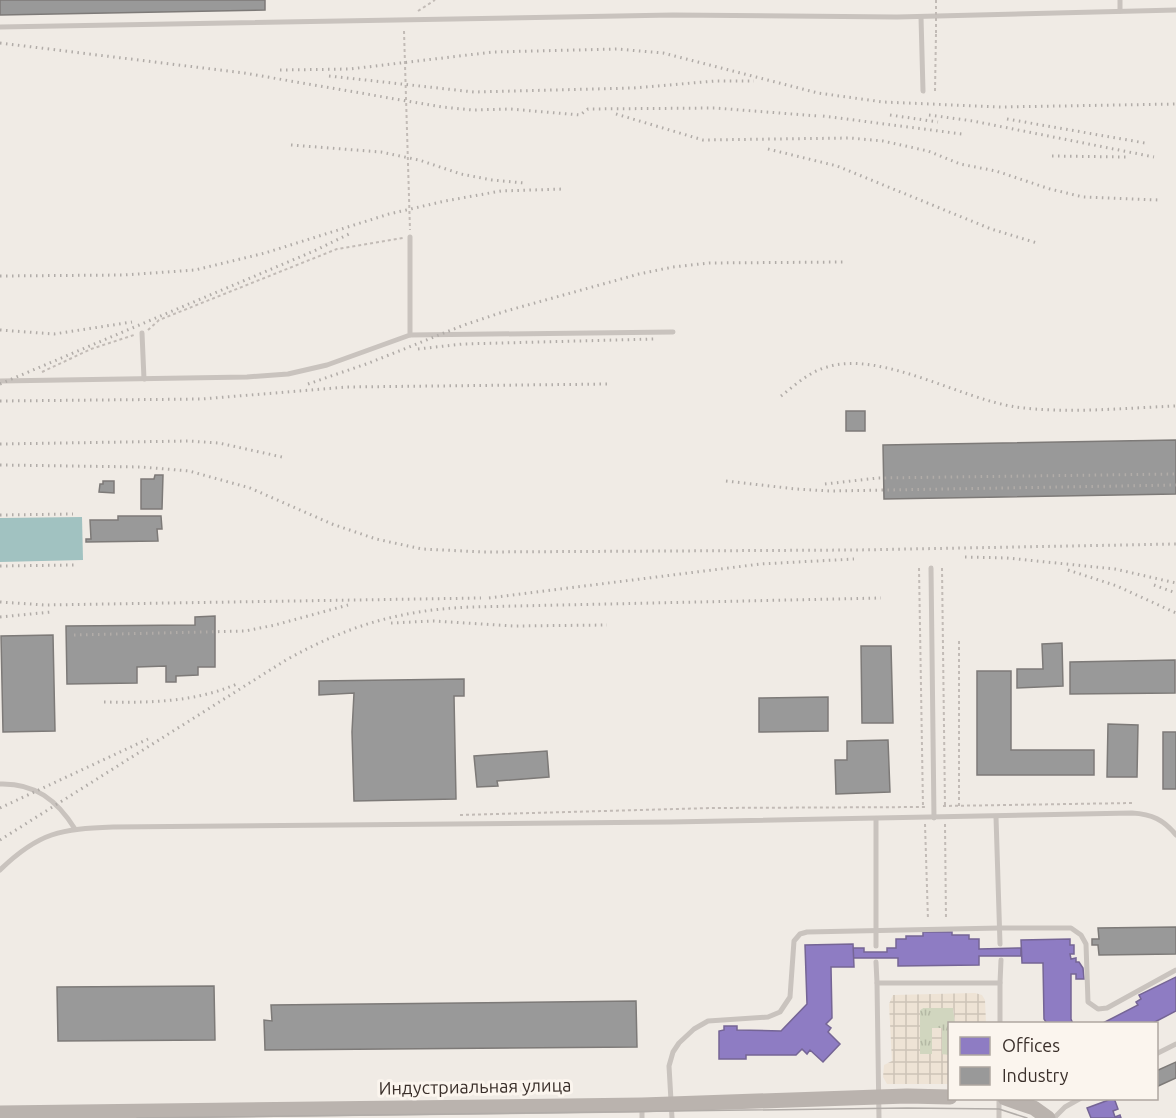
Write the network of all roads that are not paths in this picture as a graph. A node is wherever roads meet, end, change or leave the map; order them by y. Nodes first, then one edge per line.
1 (1120, 0) edge
2 (1176, 10) edge
3 (1120, 11) junction
4 (921, 17) junction
5 (0, 27) edge
6 (923, 91) dead end
7 (410, 237) road end
8 (674, 332) dead end
9 (142, 333) road end
10 (411, 335) junction
11 (144, 379) junction
12 (0, 381) edge
13 (931, 568) dead end
14 (0, 784) edge
15 (996, 817) junction
16 (934, 818) junction
17 (876, 819) junction
18 (75, 829) junction
19 (1176, 835) edge
20 (0, 870) edge
21 (1000, 928) junction
22 (876, 931) junction
23 (1000, 944) dead end
24 (876, 946) dead end
25 (1001, 960) dead end
26 (876, 962) dead end
27 (1176, 970) edge
28 (877, 983) junction
29 (1000, 983) junction
30 (1000, 1022) edge
31 (1176, 1044) edge
32 (1158, 1053) edge
33 (879, 1097) junction
34 (948, 1097) edge
35 (999, 1100) edge
36 (1011, 1100) edge
37 (1070, 1100) edge
38 (1077, 1100) edge
39 (1065, 1107) junction
40 (642, 1111) edge
41 (672, 1111) edge
42 (0, 1113) edge
43 (146, 1114) edge
44 (167, 1114) edge
45 (62, 1115) edge
46 (879, 1118) edge
47 (999, 1118) edge
48 (1048, 1118) edge
49 (1054, 1118) edge

1 - 3 lane
2 - 3 lane
3 - 4 lane
4 - 5 lane
4 - 6 lane
7 - 10 lane
8 - 10 lane
9 - 11 lane
10 - 11 lane
11 - 12 lane
13 - 16 lane
14 - 18 lane
15 - 16 lane
15 - 19 lane
15 - 21 lane
16 - 17 lane
17 - 18 lane
17 - 22 lane
18 - 20 lane
21 - 22 lane
21 - 23 lane
21 - 27 lane
22 - 24 lane
22 - 41 lane
25 - 29 lane
26 - 28 lane
28 - 29 lane
28 - 33 lane
29 - 30 lane
31 - 32 lane
33 - 34 main road, Индустриальная улица
33 - 41 main road, Индустриальная улица
33 - 46 lane
35 - 47 lane
36 - 48 main road
37 - 39 lane
38 - 39 lane
39 - 49 lane
40 - 41 main road, Индустриальная улица
40 - 44 main road, Индустриальная улица
42 - 45 main road, Индустриальная улица
43 - 44 main road, Индустриальная улица
43 - 45 main road, Индустриальная улица

